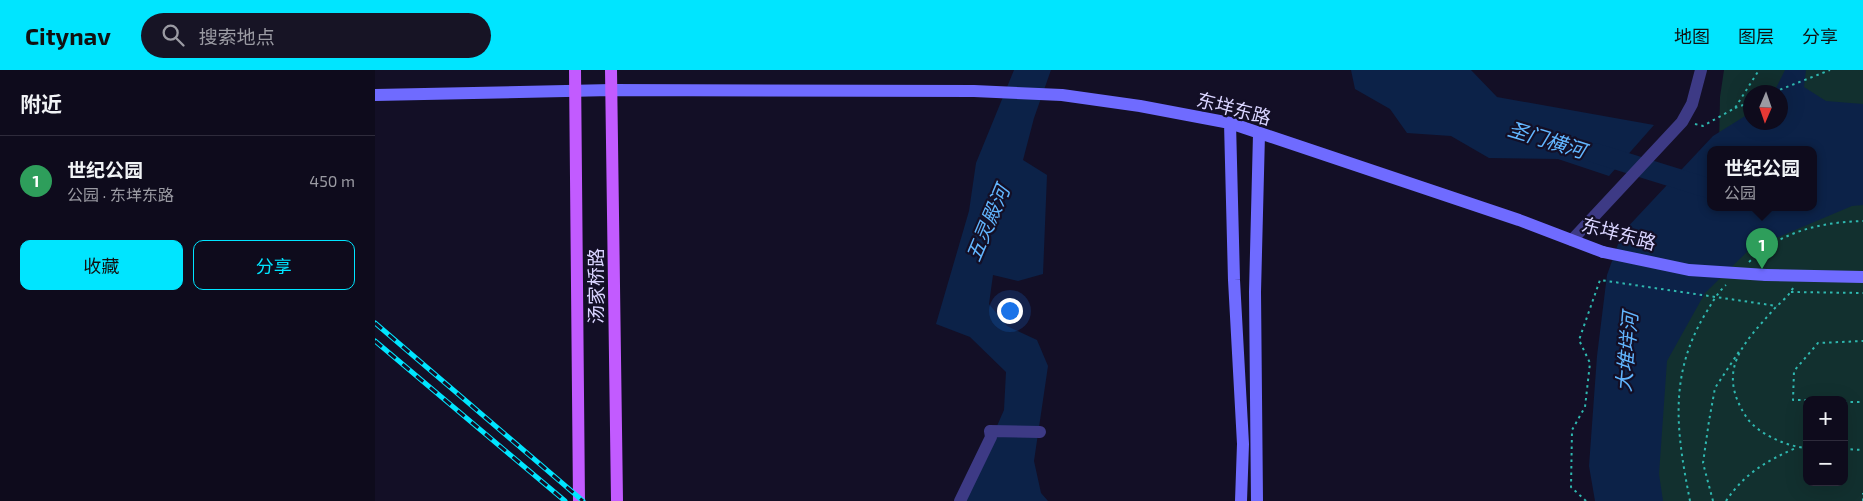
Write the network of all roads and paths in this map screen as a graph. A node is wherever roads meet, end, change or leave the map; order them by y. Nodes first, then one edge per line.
1 (575, 70) edge
2 (611, 70) edge
3 (1701, 70) edge
4 (1759, 70) edge
5 (1830, 70) edge
6 (1788, 87) edge
7 (575, 90) junction
8 (612, 90) junction
9 (375, 95) edge
10 (1743, 105) edge
11 (1735, 108) junction
12 (1681, 122) junction
13 (1230, 123) junction
14 (1259, 134) junction
15 (1863, 221) edge
16 (1572, 240) junction
17 (1744, 267) dead end
18 (1799, 275) junction
19 (1863, 277) edge
20 (1731, 279) dead end
21 (1791, 292) junction
22 (1863, 294) edge
23 (1715, 297) junction
24 (1777, 306) junction
25 (1863, 341) edge
26 (1743, 345) junction
27 (1803, 400) edge
28 (1848, 402) edge
29 (1863, 402) edge
30 (1040, 432) dead end
31 (1796, 448) junction
32 (1803, 448) edge
33 (1848, 449) edge
34 (1863, 450) edge
35 (1863, 493) edge
36 (579, 501) edge
37 (617, 501) edge
38 (960, 501) edge
39 (1241, 501) edge
40 (1257, 501) edge
41 (1586, 501) edge
42 (1690, 501) edge
43 (1713, 501) edge
44 (1727, 501) edge
45 (1863, 501) edge

1 - 7 main road, 汤家桥路
2 - 8 main road, 汤家桥路
3 - 12 street
4 - 11 path
5 - 6 path
7 - 8 main road, 东垟东路
7 - 9 main road, 东垟东路
7 - 36 main road, 汤家桥路
8 - 13 main road, 东垟东路
8 - 37 main road, 汤家桥路
10 - 11 path
11 - 12 path
12 - 16 street
13 - 14 main road, 东垟东路
13 - 39 main road
14 - 16 main road, 东垟东路
14 - 40 main road
15 - 17 path
16 - 18 main road, 东垟东路, bridge
18 - 19 main road, 东垟东路
18 - 21 path
20 - 23 path
21 - 22 path
21 - 24 path
23 - 24 path
23 - 41 path
23 - 42 path
24 - 26 path
25 - 27 path
26 - 31 path
26 - 43 path
28 - 29 path
30 - 38 street
31 - 32 path
31 - 44 path
33 - 34 path
35 - 45 path

